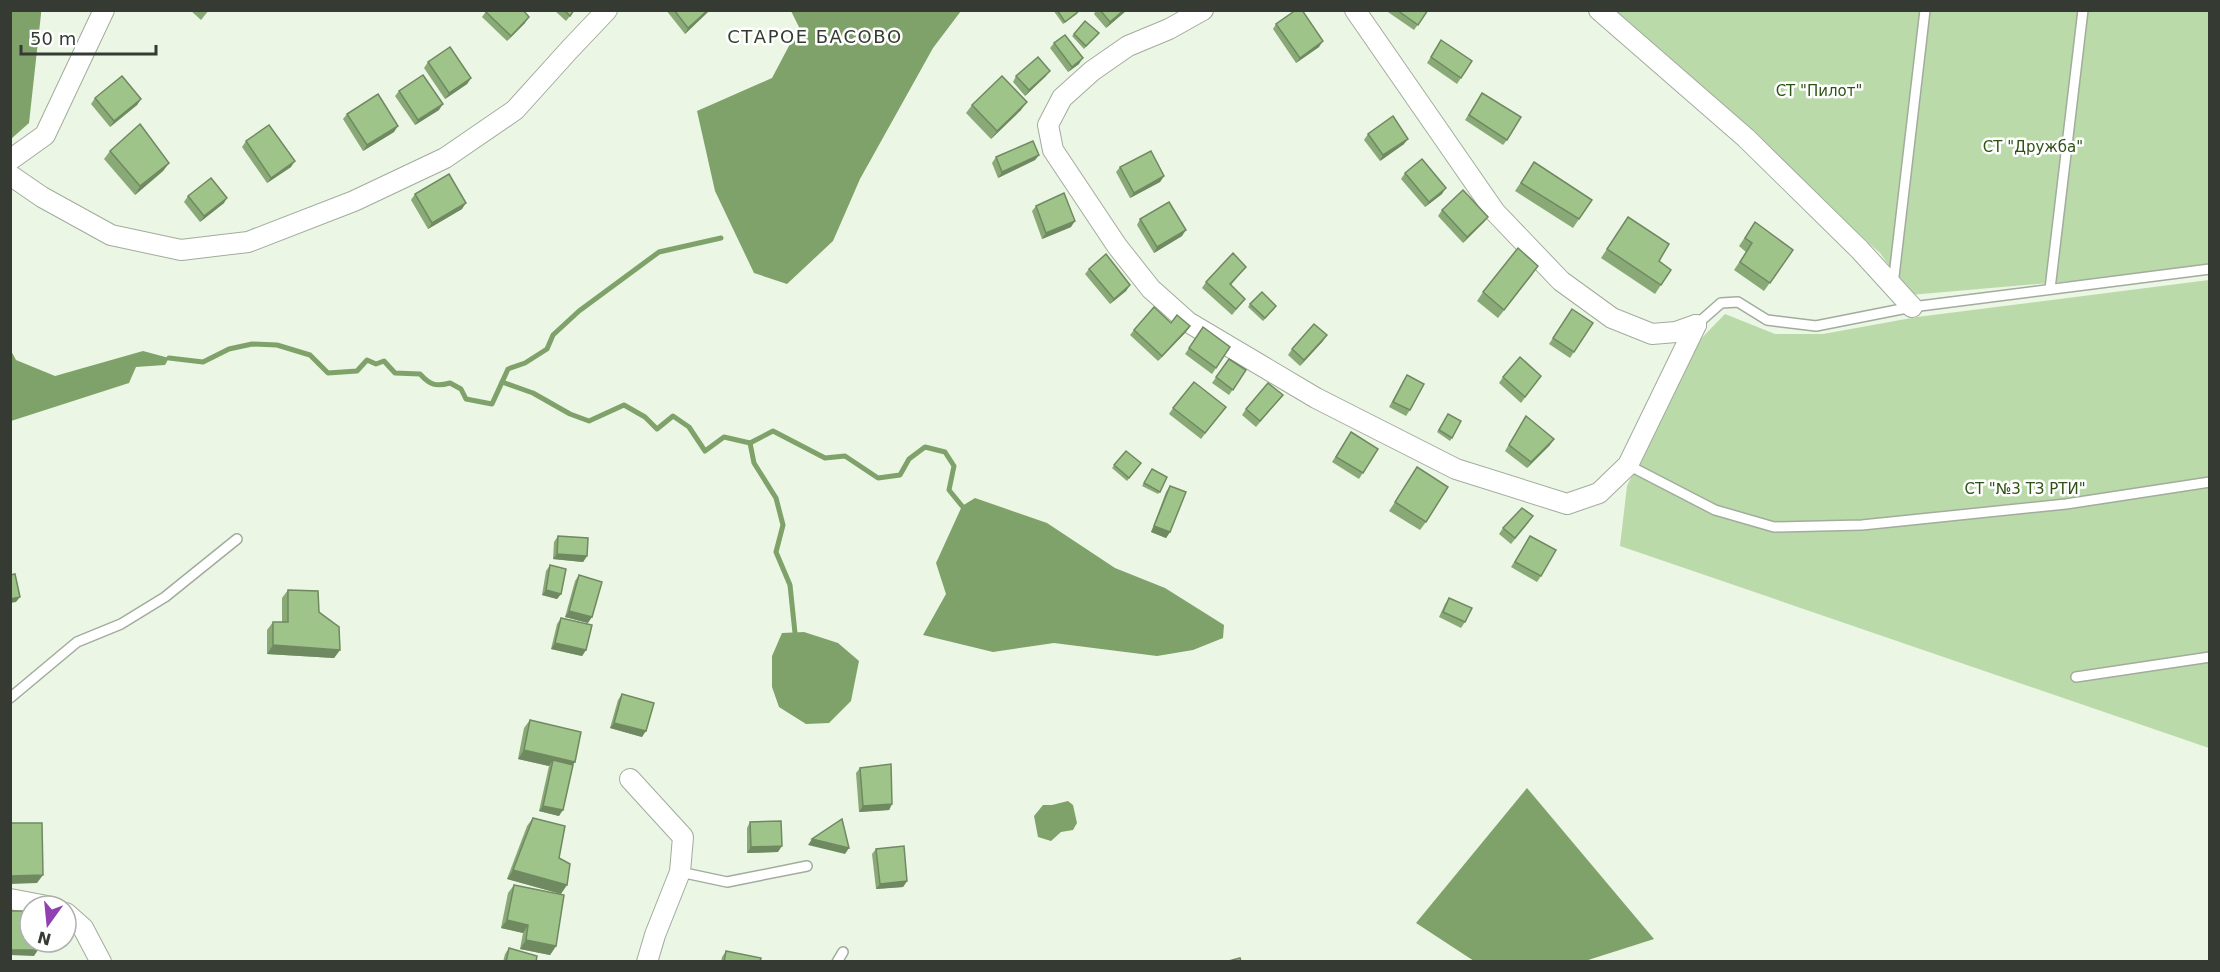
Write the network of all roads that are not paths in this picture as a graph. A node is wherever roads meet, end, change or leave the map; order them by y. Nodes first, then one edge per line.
1 (104, 10) edge
2 (607, 10) edge
3 (1203, 10) edge
4 (1355, 10) edge
5 (1599, 10) edge
6 (1926, 10) edge
7 (2083, 10) edge
8 (10, 160) edge
9 (10, 175) edge
10 (2210, 269) edge
11 (1893, 285) junction
12 (2050, 289) junction
13 (1912, 307) junction
14 (1696, 326) junction
15 (1628, 465) junction
16 (2210, 482) edge
17 (237, 539) dead end
18 (2210, 657) edge
19 (2076, 677) dead end
20 (10, 698) edge
21 (630, 779) dead end
22 (807, 866) dead end
23 (680, 872) junction
24 (78, 924) edge
25 (843, 952) dead end
26 (101, 962) edge
27 (647, 962) edge
28 (837, 962) edge

1 - 8 street
2 - 9 street
3 - 15 street
4 - 14 street
5 - 11 street
6 - 11 lane
7 - 12 lane
10 - 12 lane
11 - 13 street
12 - 13 lane
13 - 14 lane
14 - 15 street
15 - 16 lane
17 - 20 lane
18 - 19 lane
21 - 23 street
22 - 23 lane
23 - 27 street
24 - 26 street
25 - 28 lane

